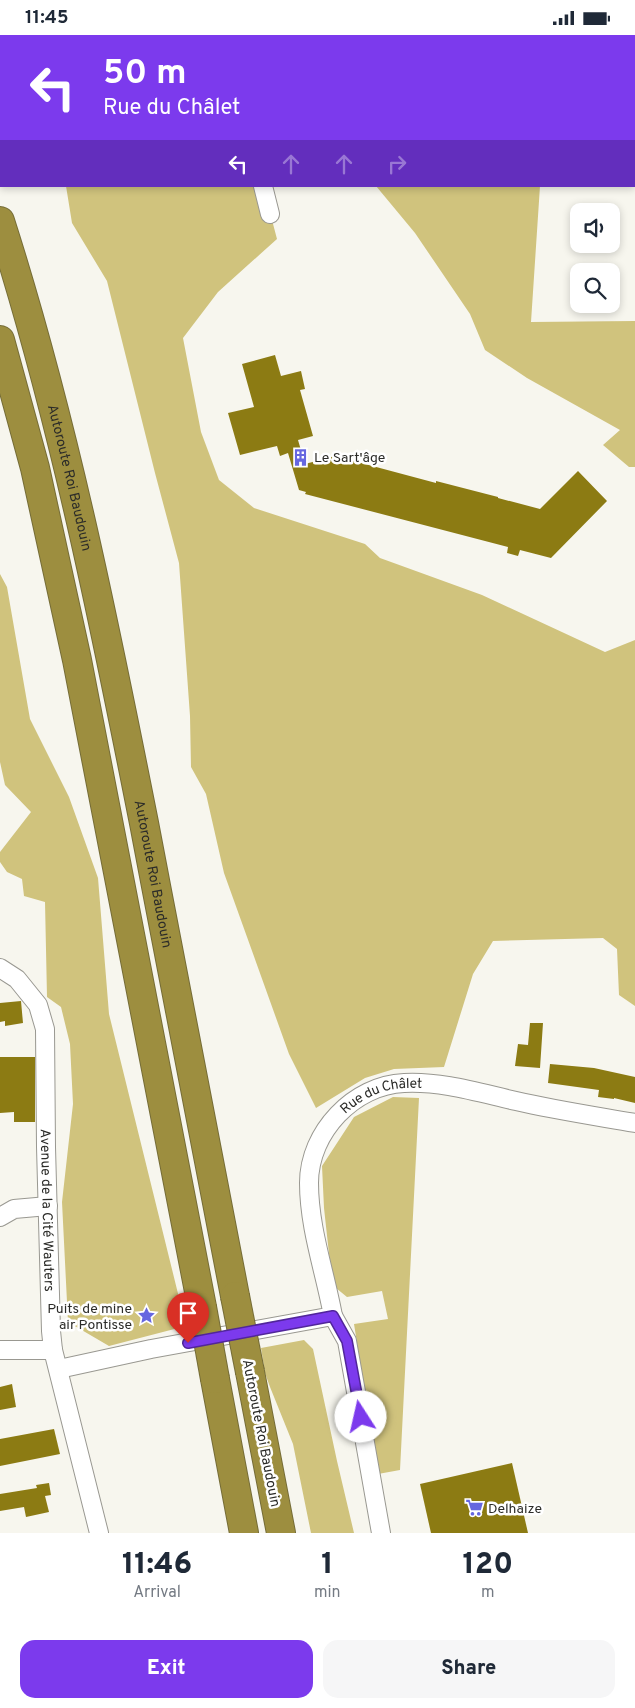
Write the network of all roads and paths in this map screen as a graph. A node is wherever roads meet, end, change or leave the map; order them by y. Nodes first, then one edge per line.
1 (263, 187) edge
2 (270, 213) dead end
3 (0, 221) edge
4 (0, 340) edge
5 (0, 968) edge
6 (18, 979) junction
7 (0, 982) edge
8 (635, 1123) edge
9 (48, 1206) junction
10 (0, 1217) edge
11 (333, 1316) junction
12 (0, 1350) edge
13 (53, 1350) junction
14 (59, 1369) junction
15 (99, 1533) edge
16 (244, 1533) edge
17 (281, 1533) edge
18 (381, 1533) edge

1 - 2 street
3 - 17 highway, Autoroute Roi Baudouin, bridge
4 - 16 highway, bridge
5 - 6 street
6 - 7 street
6 - 9 street, Avenue de la Cité Wauters
8 - 11 street, Rue du Châlet
9 - 10 street
9 - 13 street, Avenue de la Cité Wauters
11 - 14 street
11 - 18 street, Rue du Châlet
12 - 13 street
13 - 14 street, Avenue de la Cité Wauters
14 - 15 street, Avenue de la Cité Wauters

